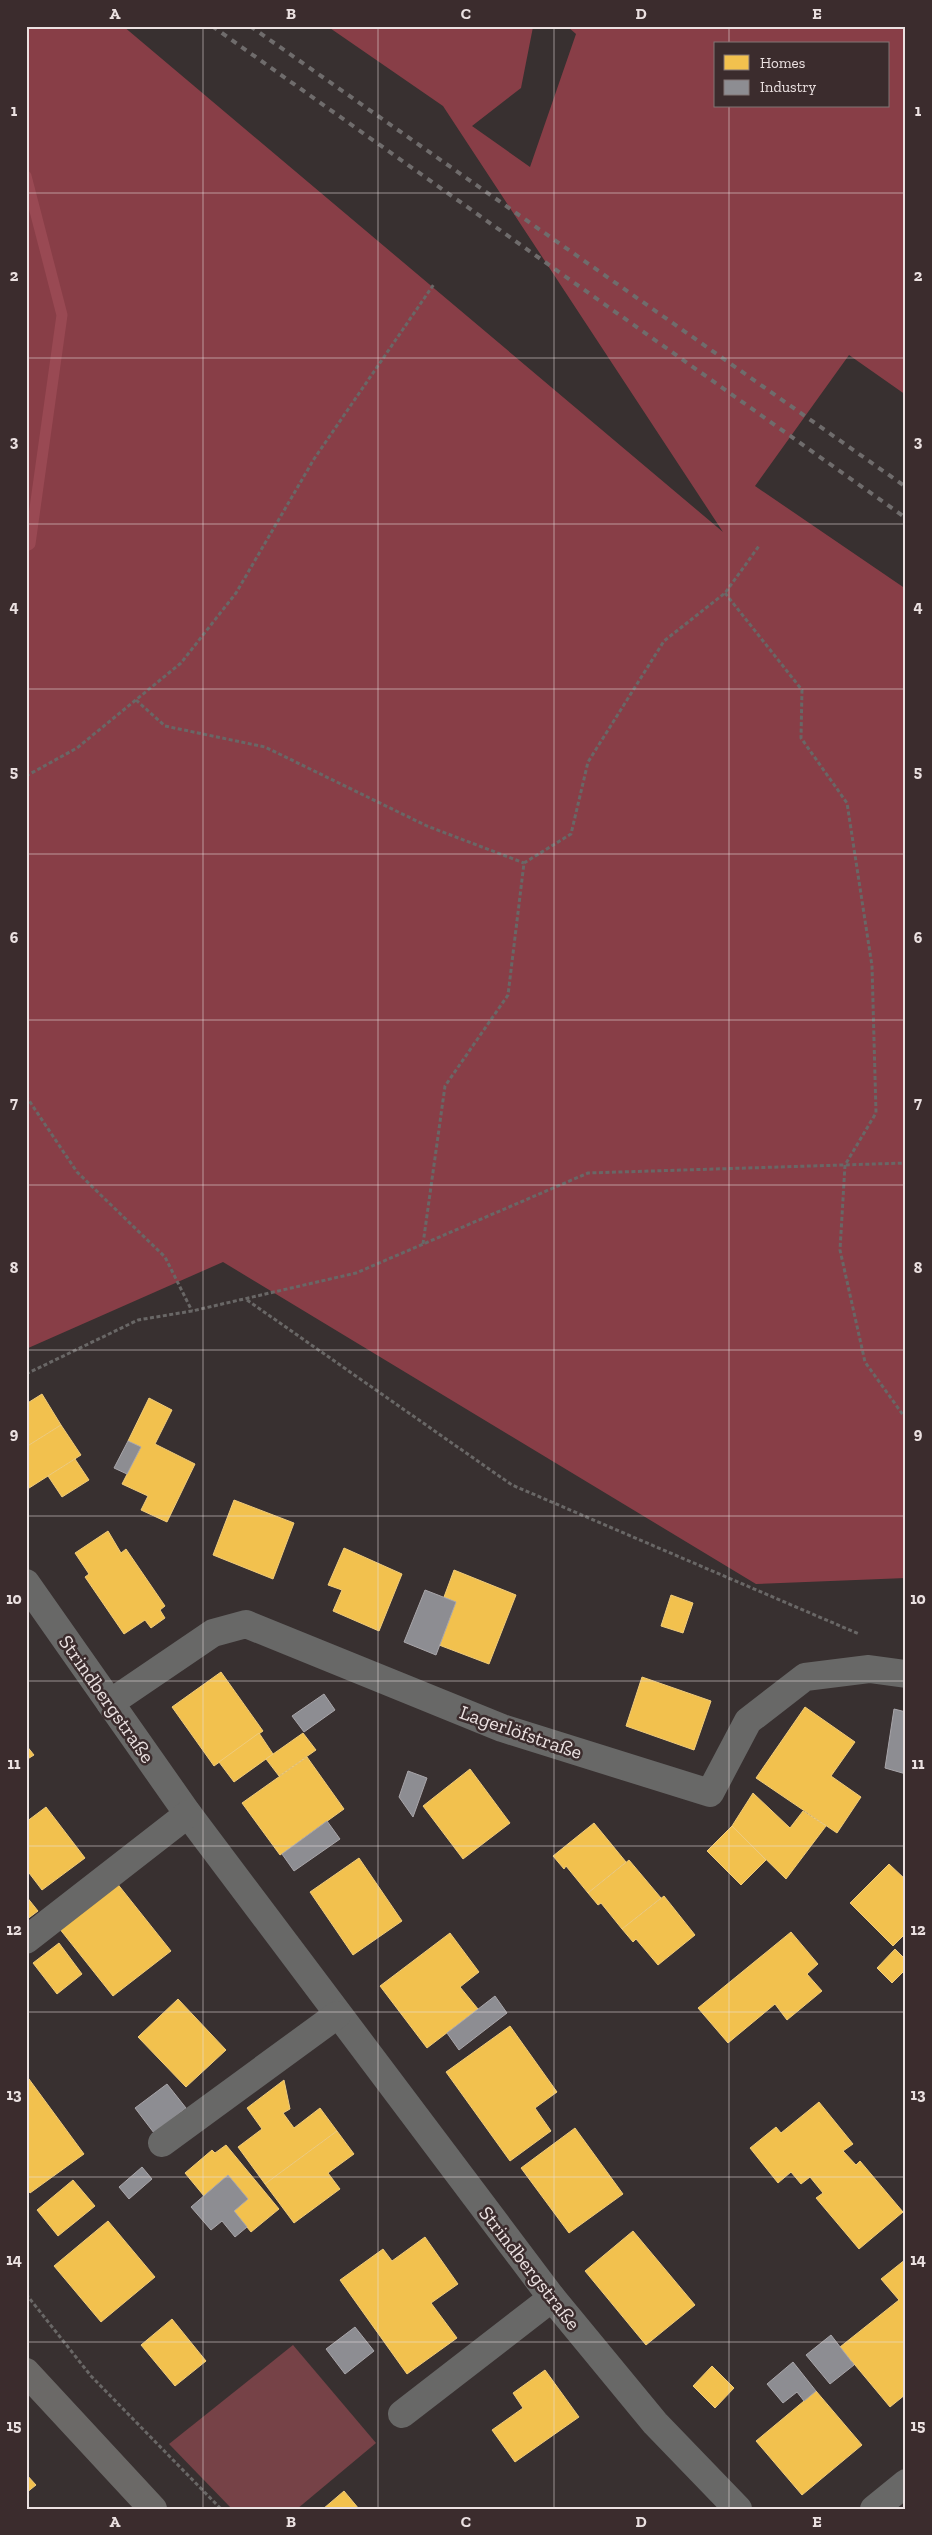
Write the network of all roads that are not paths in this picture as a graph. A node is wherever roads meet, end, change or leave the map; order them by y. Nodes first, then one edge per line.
1 (26, 1583) edge
2 (906, 1674) edge
3 (110, 1703) junction
4 (188, 1814) junction
5 (26, 1940) edge
6 (337, 2015) junction
7 (162, 2143) dead end
8 (552, 2298) junction
9 (26, 2372) edge
10 (402, 2414) dead end
11 (906, 2483) edge
12 (153, 2509) edge
13 (738, 2509) edge
14 (874, 2509) edge

1 - 3 street, Strindbergstraße
2 - 3 street, Lagerlöfstraße
3 - 4 street, Strindbergstraße
4 - 5 street
4 - 6 street, Strindbergstraße
6 - 7 street
6 - 8 street, Strindbergstraße
8 - 10 street
8 - 13 street, Strindbergstraße
9 - 12 main road
11 - 14 street

